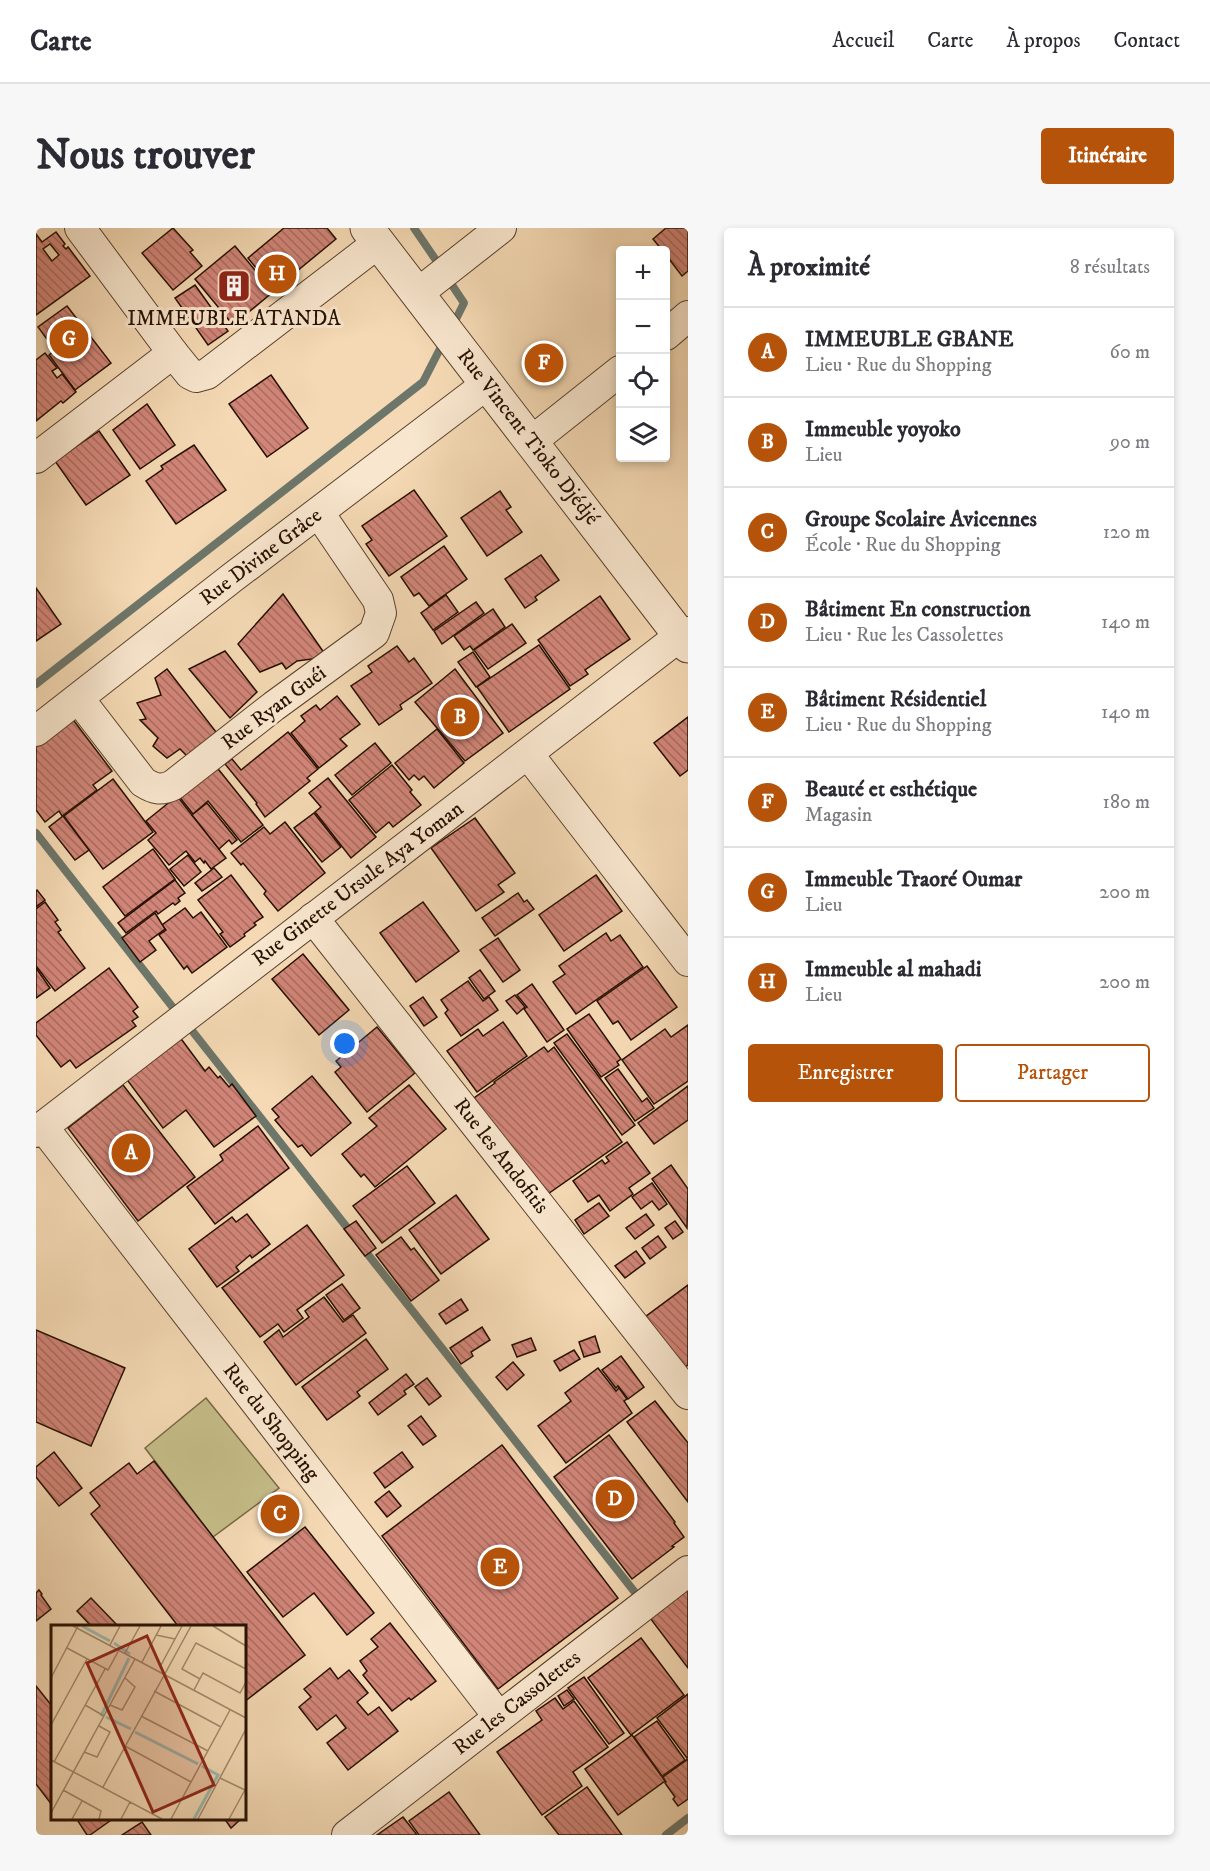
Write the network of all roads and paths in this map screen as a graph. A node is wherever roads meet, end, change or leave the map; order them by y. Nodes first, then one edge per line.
1 (80, 228) edge
2 (501, 228) edge
3 (373, 236) edge
4 (417, 294) junction
5 (688, 316) edge
6 (670, 331) edge
7 (173, 353) junction
8 (616, 375) edge
9 (487, 384) junction
10 (532, 441) junction
11 (36, 458) edge
12 (319, 513) junction
13 (685, 638) edge
14 (79, 699) junction
15 (36, 731) edge
16 (528, 754) junction
17 (313, 918) junction
18 (688, 961) edge
19 (40, 1129) edge
20 (688, 1394) edge
21 (688, 1571) edge
22 (499, 1717) junction
23 (347, 1835) edge

1 - 7 street
2 - 4 street
3 - 4 street, Rue Vincent Tioko Djédjé
3 - 7 street
4 - 9 street, Rue Vincent Tioko Djédjé
5 - 6 street
7 - 11 street
8 - 10 street
9 - 10 street, Rue Vincent Tioko Djédjé
9 - 12 street, Rue Divine Grâce
10 - 13 street, Rue Vincent Tioko Djédjé
12 - 14 street, Rue Divine Grâce
12 - 14 street, Rue Ryan Guéi
13 - 16 street, Rue Ginette Ursule Aya Yoman
14 - 15 street, Rue Divine Grâce
16 - 17 street, Rue Ginette Ursule Aya Yoman
16 - 18 street
17 - 19 street, Rue Ginette Ursule Aya Yoman
17 - 20 street, Rue les Andofitis
19 - 22 street, Rue du Shopping
21 - 22 street, Rue les Cassolettes
22 - 23 street, Rue les Cassolettes

